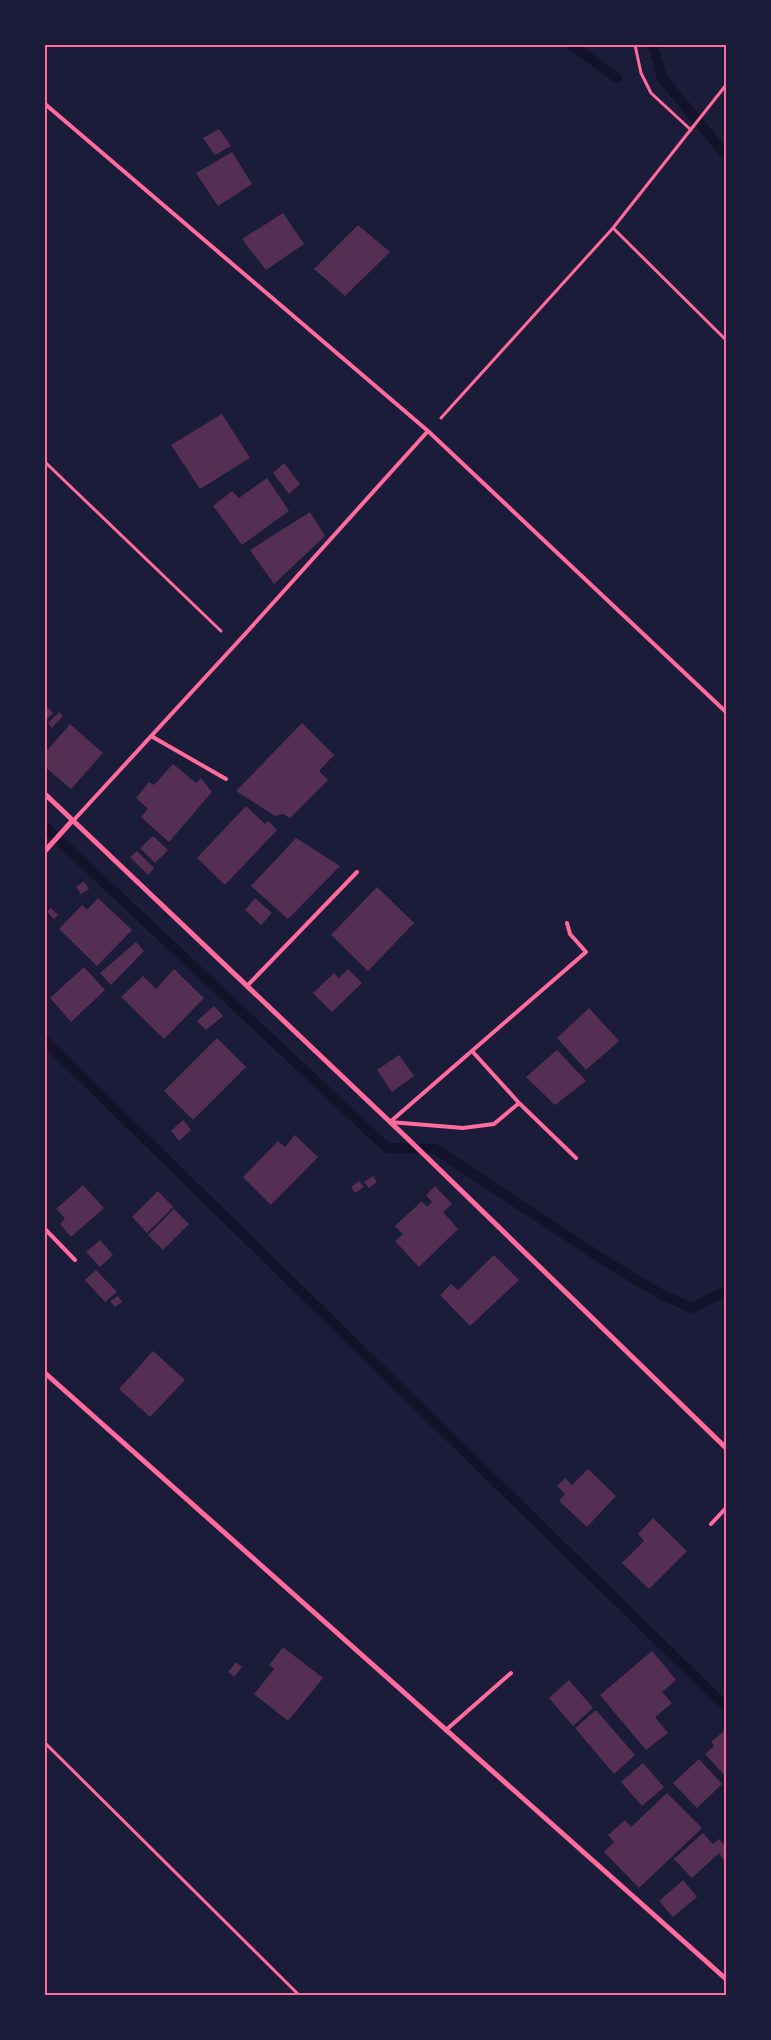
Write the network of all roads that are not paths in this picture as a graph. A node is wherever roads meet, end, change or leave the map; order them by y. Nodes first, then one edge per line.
1 (45, 104) edge
2 (428, 431) junction
3 (726, 712) edge
4 (151, 736) junction
5 (226, 779) dead end
6 (45, 794) edge
7 (72, 821) junction
8 (45, 851) edge
9 (357, 872) dead end
10 (567, 923) dead end
11 (247, 986) junction
12 (472, 1051) junction
13 (519, 1103) junction
14 (390, 1122) junction
15 (576, 1158) dead end
16 (45, 1229) edge
17 (75, 1260) dead end
18 (45, 1373) edge
19 (726, 1448) edge
20 (726, 1508) edge
21 (711, 1524) dead end
22 (511, 1673) dead end
23 (446, 1730) junction
24 (726, 1979) edge

1 - 2 lane
2 - 3 lane
2 - 4 lane
4 - 5 lane
4 - 7 lane
6 - 7 street
7 - 8 street
7 - 11 street
9 - 11 lane
10 - 12 lane
11 - 14 street
12 - 13 lane
12 - 14 lane
13 - 14 lane
13 - 15 lane
14 - 19 street
16 - 17 lane
18 - 23 street
20 - 21 lane
22 - 23 lane
23 - 24 street

